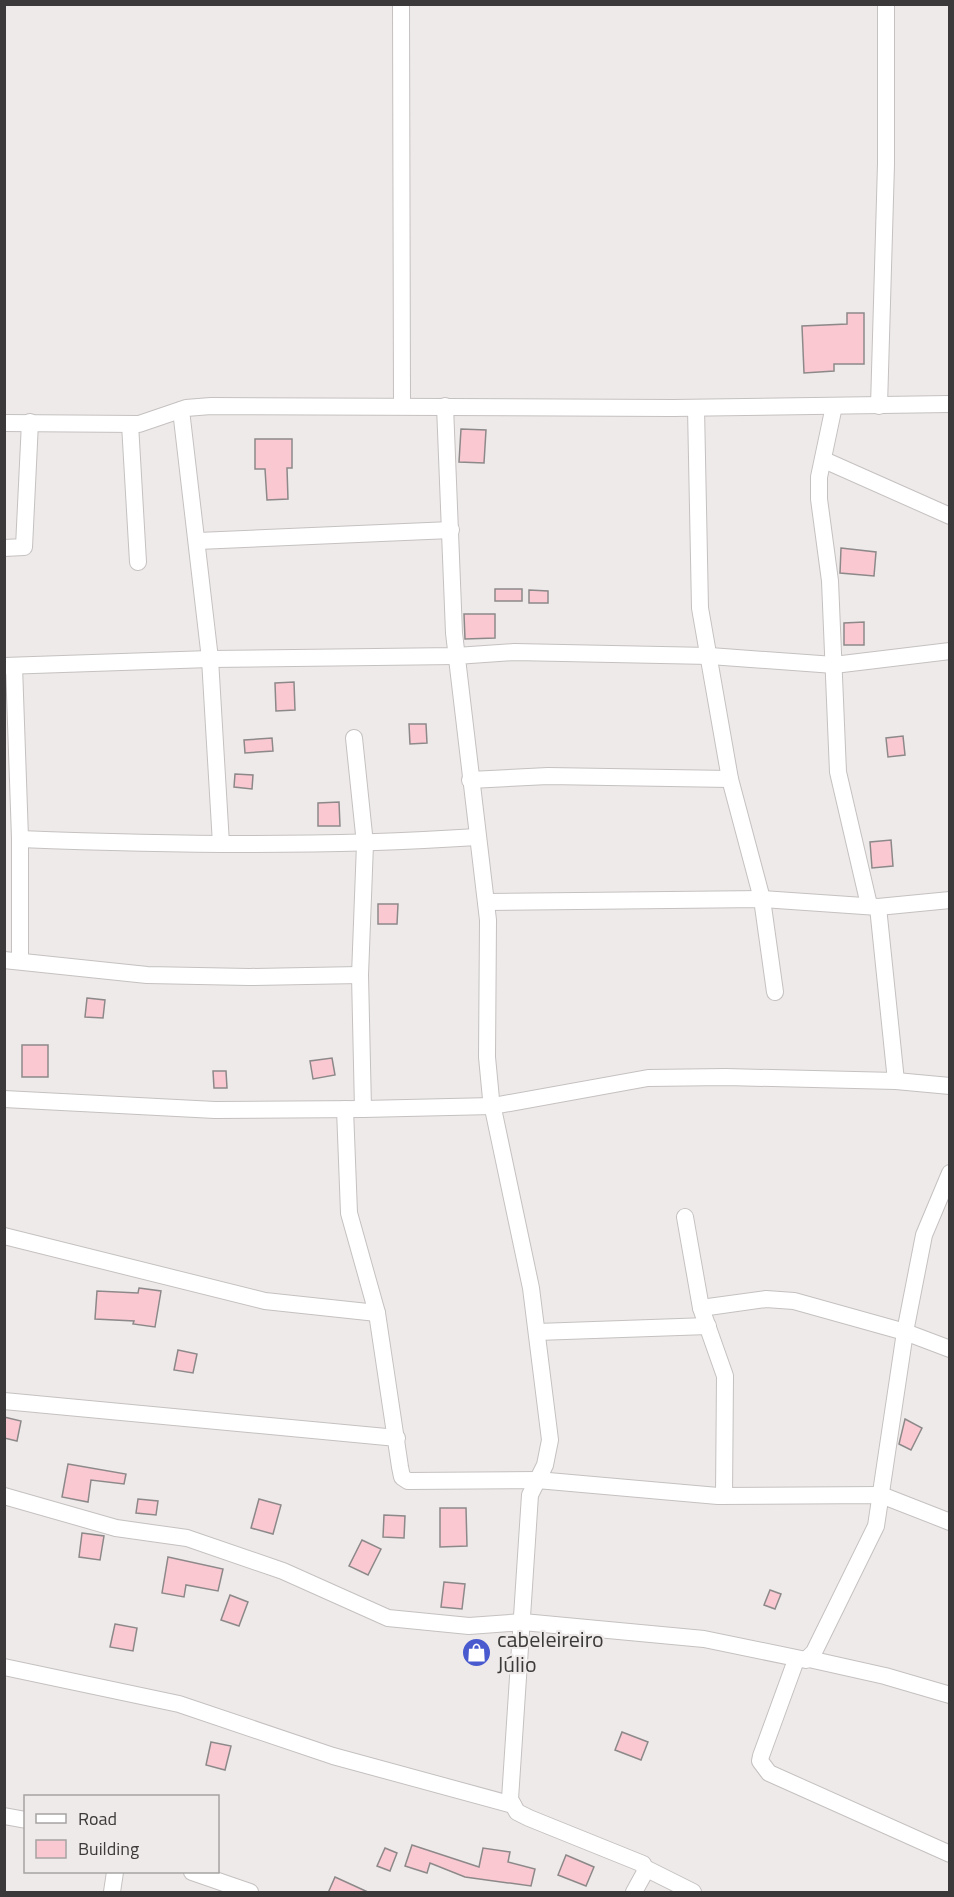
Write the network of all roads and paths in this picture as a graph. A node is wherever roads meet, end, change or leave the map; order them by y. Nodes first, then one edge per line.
1 (401, 4) edge
2 (886, 4) edge
3 (950, 404) edge
4 (402, 405) junction
5 (445, 406) junction
6 (834, 406) junction
7 (879, 406) junction
8 (696, 408) junction
9 (181, 410) junction
10 (30, 422) junction
11 (4, 423) edge
12 (130, 424) junction
13 (824, 460) junction
14 (949, 520) edge
15 (451, 531) junction
16 (198, 541) junction
17 (4, 548) edge
18 (138, 562) dead end
19 (950, 651) edge
20 (456, 656) junction
21 (710, 656) junction
22 (210, 659) junction
23 (834, 665) junction
24 (9, 666) edge
25 (354, 738) dead end
26 (730, 779) junction
27 (470, 780) junction
28 (477, 837) junction
29 (20, 839) junction
30 (221, 844) junction
31 (365, 844) junction
32 (762, 899) junction
33 (950, 900) edge
34 (486, 902) junction
35 (874, 906) junction
36 (12, 960) edge
37 (360, 975) junction
38 (775, 992) dead end
39 (896, 1081) junction
40 (950, 1086) edge
41 (4, 1099) edge
42 (493, 1106) junction
43 (345, 1109) junction
44 (363, 1109) junction
45 (950, 1173) edge
46 (685, 1217) dead end
47 (4, 1236) edge
48 (701, 1308) junction
49 (377, 1313) junction
50 (708, 1326) junction
51 (537, 1332) junction
52 (905, 1332) junction
53 (950, 1349) edge
54 (4, 1401) edge
55 (397, 1438) junction
56 (537, 1480) junction
57 (881, 1495) junction
58 (4, 1496) edge
59 (724, 1496) junction
60 (950, 1522) edge
61 (523, 1622) junction
62 (803, 1659) junction
63 (4, 1667) edge
64 (950, 1695) edge
65 (513, 1805) junction
66 (4, 1816) edge
67 (24, 1820) edge
68 (950, 1854) edge
69 (645, 1868) junction
70 (115, 1873) edge
71 (195, 1873) edge
72 (112, 1893) edge
73 (250, 1893) edge
74 (634, 1893) edge
75 (693, 1893) edge

1 - 4 street
2 - 7 street
3 - 7 street
4 - 5 street
4 - 9 street
5 - 8 street
5 - 15 street
6 - 7 street
6 - 8 street
6 - 13 street
8 - 21 street
9 - 12 street
9 - 16 street
10 - 11 street
10 - 12 street
10 - 17 street
12 - 18 street
13 - 14 street
13 - 23 street
15 - 16 street
15 - 20 street
16 - 22 street
19 - 23 street
20 - 21 street
20 - 22 street
20 - 27 street
21 - 23 street
21 - 26 street
22 - 24 street
22 - 30 street
23 - 35 street
24 - 29 street
25 - 31 street
26 - 27 street
26 - 32 street
27 - 28 street
28 - 31 street
28 - 34 street
29 - 30 street
29 - 36 street
30 - 31 street
31 - 37 street
32 - 34 street
32 - 35 street
32 - 38 street
33 - 35 street
34 - 42 street
35 - 39 street
36 - 37 street
37 - 44 street
39 - 40 street
39 - 42 street
41 - 43 street
42 - 44 street
42 - 51 street
43 - 44 street
43 - 49 street
45 - 52 street
46 - 48 street
47 - 49 street
48 - 50 street
48 - 52 street
49 - 55 street
50 - 51 street
50 - 59 street
51 - 56 street
52 - 53 street
52 - 57 street
54 - 55 street
55 - 56 street
56 - 59 street
56 - 61 street
57 - 59 street
57 - 60 street
57 - 62 street
58 - 61 street
61 - 62 street
61 - 65 street
62 - 64 street
62 - 68 street
63 - 65 street
65 - 69 street
66 - 67 street
69 - 74 street
69 - 75 street
70 - 72 street
71 - 73 street

